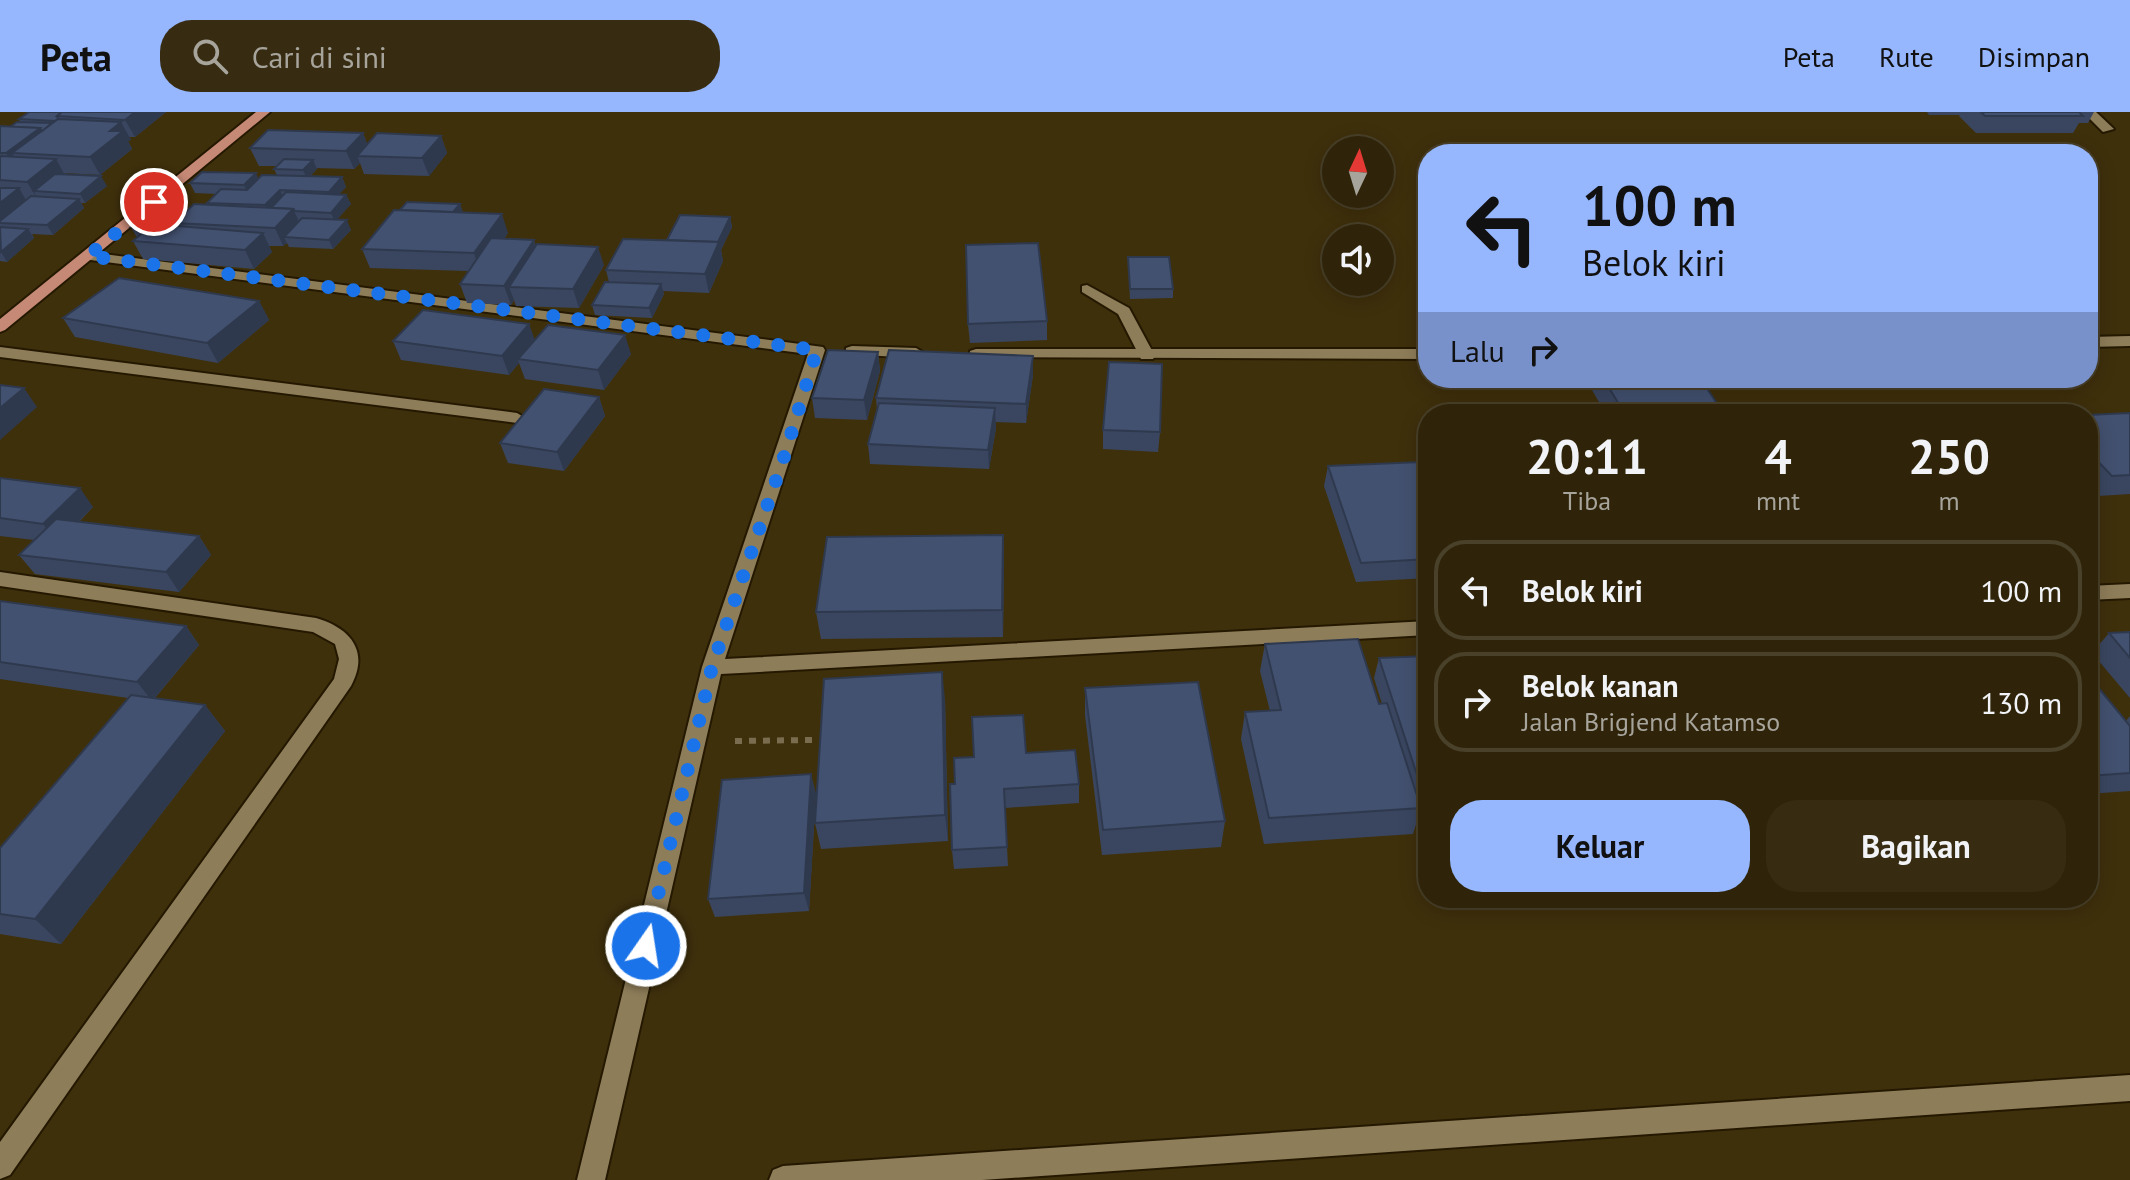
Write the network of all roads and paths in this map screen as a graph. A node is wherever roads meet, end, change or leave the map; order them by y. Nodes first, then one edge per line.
1 (264, 112) edge
2 (2089, 112) edge
3 (2108, 129) dead end
4 (88, 256) junction
5 (1087, 289) dead end
6 (0, 327) edge
7 (2130, 341) edge
8 (2098, 342) edge
9 (817, 350) junction
10 (0, 352) edge
11 (1418, 354) edge
12 (1147, 356) junction
13 (517, 418) edge
14 (0, 579) edge
15 (2130, 591) edge
16 (2098, 593) edge
17 (1418, 629) edge
18 (712, 667) junction
19 (813, 740) dead end
20 (694, 741) junction
21 (2130, 1088) edge
22 (0, 1165) edge
23 (591, 1180) edge
24 (783, 1180) edge

1 - 4 main road
2 - 3 street
4 - 6 main road
4 - 9 street
5 - 12 street
7 - 8 street
9 - 12 street
9 - 18 street
10 - 13 street
11 - 12 street
14 - 22 street
15 - 16 street
17 - 18 street
18 - 20 street
19 - 20 path
20 - 23 street
21 - 24 street

